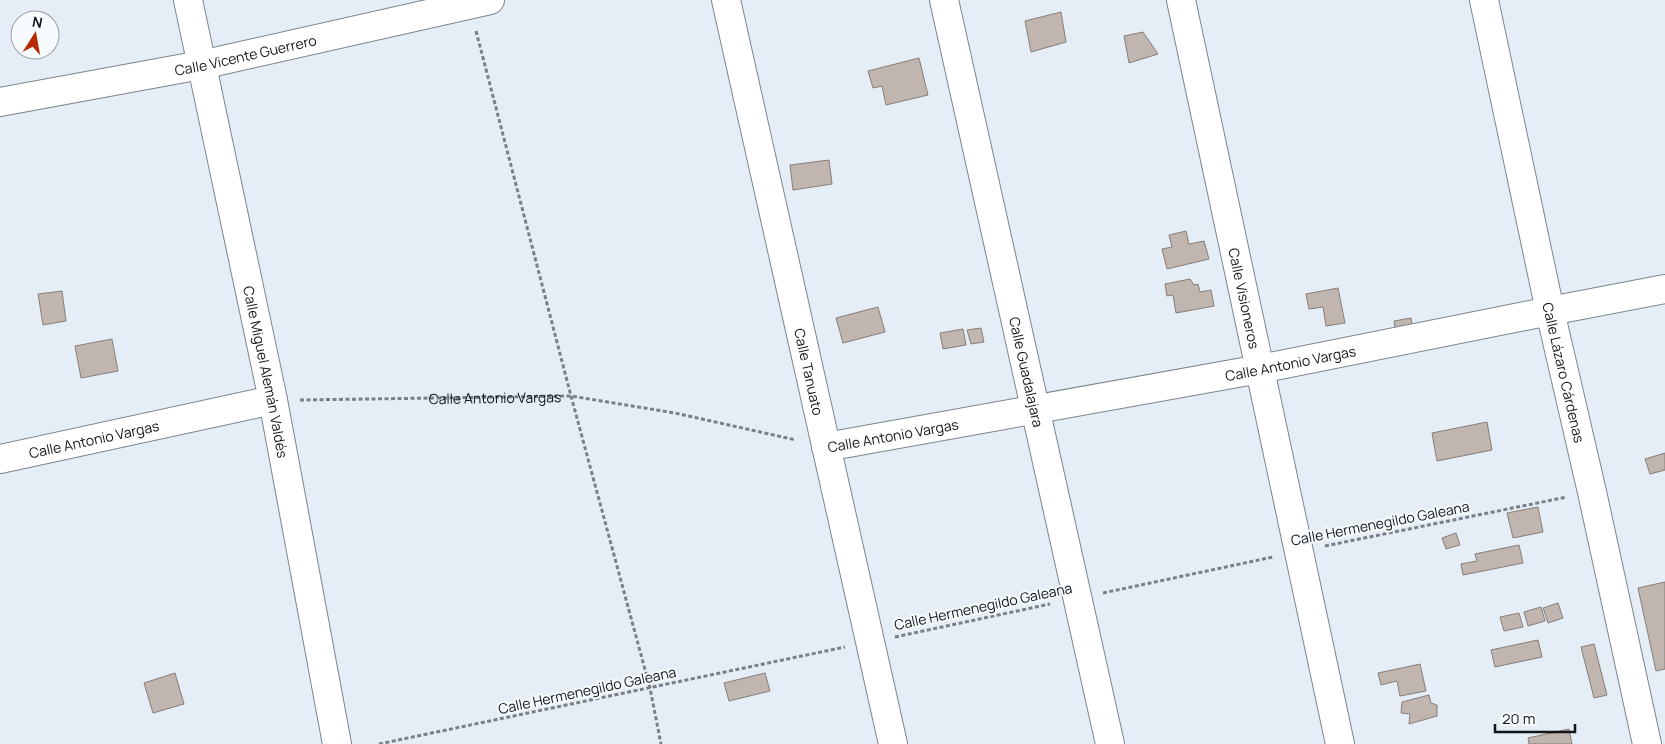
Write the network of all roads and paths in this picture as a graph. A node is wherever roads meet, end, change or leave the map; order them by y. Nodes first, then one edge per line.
1 (188, 0) edge
2 (726, 0) edge
3 (944, 0) edge
4 (1181, 0) edge
5 (1484, 0) edge
6 (476, 1) edge
7 (201, 65) junction
8 (0, 102) edge
9 (1665, 289) edge
10 (1550, 311) junction
11 (1260, 369) junction
12 (571, 396) junction
13 (273, 400) junction
14 (1035, 409) junction
15 (826, 447) junction
16 (0, 459) edge
17 (1592, 492) junction
18 (1298, 551) junction
19 (1077, 598) junction
20 (870, 642) junction
21 (650, 688) junction
22 (337, 744) edge
23 (380, 744) edge
24 (661, 744) edge
25 (892, 744) edge
26 (1110, 744) edge
27 (1340, 744) edge
28 (1647, 744) edge

1 - 7 street, Calle Miguel Alemán Valdés
2 - 15 street, Calle Tanuato
3 - 14 street, Calle Guadalajara
4 - 11 street, Calle Visioneros
5 - 10 street, Calle Lázaro Cárdenas
6 - 7 street, Calle Vicente Guerrero
6 - 12 path
7 - 8 street, Calle Vicente Guerrero
7 - 13 street, Calle Miguel Alemán Valdés
9 - 10 street, Calle Antonio Vargas
10 - 11 street, Calle Antonio Vargas
10 - 17 street, Calle Lázaro Cárdenas
11 - 14 street, Calle Antonio Vargas
11 - 18 street, Calle Visioneros
12 - 13 path, Calle Antonio Vargas
12 - 15 path, Calle Antonio Vargas
12 - 21 path
13 - 16 street, Calle Antonio Vargas
13 - 22 street, Calle Miguel Alemán Valdés
14 - 15 street, Calle Antonio Vargas
14 - 19 street, Calle Guadalajara
15 - 20 street, Calle Tanuato
17 - 18 path, Calle Hermenegildo Galeana
17 - 28 street, Calle Lázaro Cárdenas
18 - 19 path, Calle Hermenegildo Galeana
18 - 27 street, Calle Visioneros
19 - 20 path, Calle Hermenegildo Galeana
19 - 26 street, Calle Guadalajara
20 - 21 path, Calle Hermenegildo Galeana
20 - 25 street, Calle Tanuato
21 - 23 path, Calle Hermenegildo Galeana
21 - 24 path

